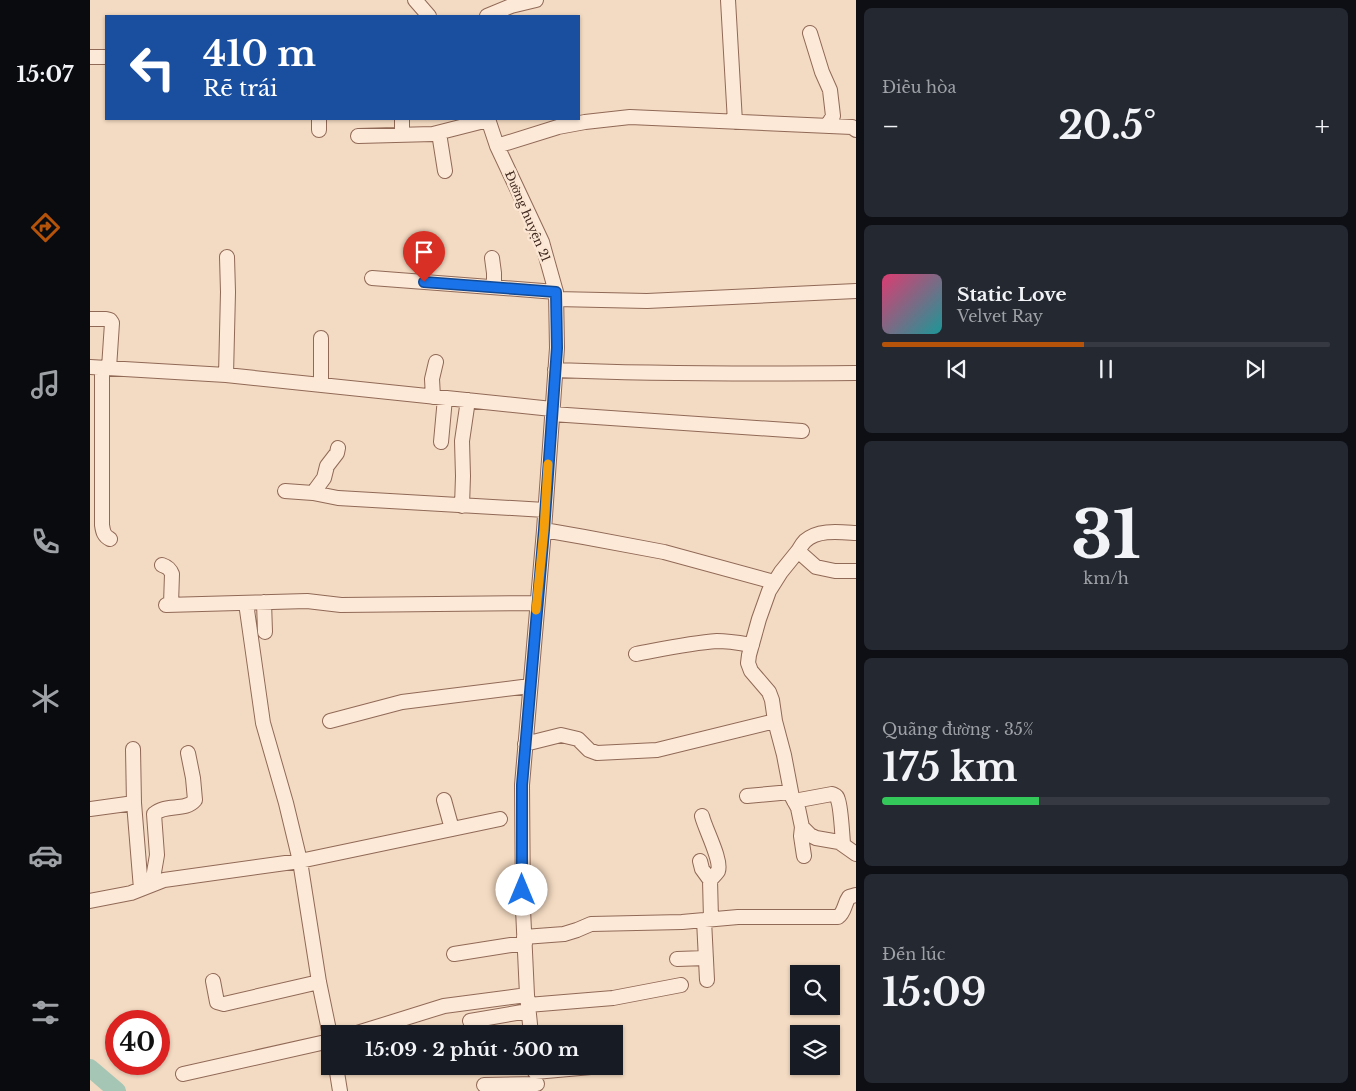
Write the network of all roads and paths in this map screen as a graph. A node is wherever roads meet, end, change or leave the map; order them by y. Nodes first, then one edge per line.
1 (415, 0) edge
2 (536, 0) edge
3 (728, 0) edge
4 (428, 15) edge
5 (489, 15) edge
6 (810, 33) dead end
7 (90, 57) edge
8 (105, 57) edge
9 (402, 120) edge
10 (484, 120) edge
11 (488, 120) edge
12 (735, 122) junction
13 (827, 126) junction
14 (856, 130) edge
15 (439, 133) junction
16 (402, 135) junction
17 (358, 136) dead end
18 (497, 146) junction
19 (444, 171) dead end
20 (227, 257) dead end
21 (492, 258) dead end
22 (372, 278) dead end
23 (494, 287) junction
24 (856, 291) edge
25 (556, 296) junction
26 (90, 319) edge
27 (321, 338) dead end
28 (436, 362) dead end
29 (100, 368) edge
30 (555, 370) junction
31 (856, 373) edge
32 (226, 375) junction
33 (321, 385) junction
34 (439, 397) junction
35 (468, 400) junction
36 (552, 411) junction
37 (802, 431) dead end
38 (441, 442) dead end
39 (338, 448) dead end
40 (285, 491) dead end
41 (313, 493) junction
42 (96, 495) edge
43 (462, 506) junction
44 (545, 510) junction
45 (544, 530) junction
46 (856, 533) edge
47 (101, 534) edge
48 (798, 551) junction
49 (162, 565) dead end
50 (856, 571) edge
51 (774, 582) junction
52 (264, 602) junction
53 (246, 603) junction
54 (537, 603) junction
55 (265, 632) dead end
56 (752, 645) junction
57 (636, 654) dead end
58 (530, 686) junction
59 (330, 721) dead end
60 (775, 721) junction
61 (525, 744) junction
62 (133, 748) dead end
63 (188, 753) dead end
64 (747, 796) dead end
65 (792, 796) junction
66 (444, 800) dead end
67 (134, 803) junction
68 (90, 810) edge
69 (702, 816) dead end
70 (500, 819) dead end
71 (802, 827) junction
72 (452, 829) junction
73 (843, 843) junction
74 (856, 854) edge
75 (804, 856) dead end
76 (300, 861) junction
77 (700, 861) dead end
78 (710, 880) junction
79 (146, 886) junction
80 (856, 895) edge
81 (90, 901) edge
82 (707, 920) junction
83 (524, 941) junction
84 (454, 954) dead end
85 (706, 958) junction
86 (678, 959) dead end
87 (708, 980) dead end
88 (213, 981) dead end
89 (319, 982) junction
90 (681, 985) dead end
91 (528, 1004) junction
92 (470, 1021) dead end
93 (328, 1025) edge
94 (383, 1025) edge
95 (530, 1025) edge
96 (321, 1043) edge
97 (183, 1074) dead end
98 (337, 1075) edge
99 (552, 1075) edge
100 (536, 1078) edge
101 (484, 1085) dead end
102 (340, 1091) edge

1 - 4 street
2 - 5 street
3 - 12 street
6 - 13 street
7 - 8 street
9 - 16 street
10 - 15 street
11 - 18 street, Đường huyện 21
12 - 13 street
12 - 18 street
13 - 14 street
15 - 16 street
15 - 19 street
16 - 17 street
18 - 25 street, Đường huyện 21
20 - 32 street
21 - 23 street
22 - 23 street
23 - 25 street
24 - 25 street
25 - 30 street, Đường huyện 21
26 - 29 street
27 - 33 street
28 - 34 street
29 - 32 street
29 - 42 street
30 - 31 street
30 - 36 street, Đường huyện 21
32 - 33 street
33 - 34 street
34 - 35 street
34 - 38 street
35 - 36 street
35 - 43 street
36 - 37 street
36 - 44 street, Đường huyện 21
39 - 41 street
40 - 41 street
41 - 43 street
42 - 47 street
43 - 44 street
44 - 45 street, Đường huyện 21
45 - 51 street
45 - 54 street, Đường huyện 21
46 - 48 street
48 - 50 street
48 - 51 street
49 - 53 street
51 - 56 street
52 - 53 street
52 - 54 street
52 - 55 street
53 - 76 street
54 - 58 street, Đường huyện 21
56 - 57 street
56 - 60 street
58 - 59 street
58 - 61 street, Đường huyện 21
60 - 61 street
60 - 65 street
61 - 83 street, Đường huyện 21
62 - 67 street
63 - 79 street
64 - 65 street
65 - 71 street
65 - 73 street
66 - 72 street
67 - 68 street
67 - 79 street
69 - 78 street
70 - 72 street
71 - 73 street
71 - 75 street
72 - 76 street
73 - 74 street
76 - 79 street
76 - 89 street
77 - 78 street
78 - 82 street
79 - 81 street
80 - 82 street
82 - 83 street
82 - 85 street
83 - 84 street
83 - 91 street, Đường huyện 21
85 - 86 street
85 - 87 street
88 - 89 street
89 - 93 street
90 - 91 street
91 - 92 street
91 - 94 street
91 - 95 street, Đường huyện 21
96 - 97 street
98 - 102 street
99 - 100 street
100 - 101 street

